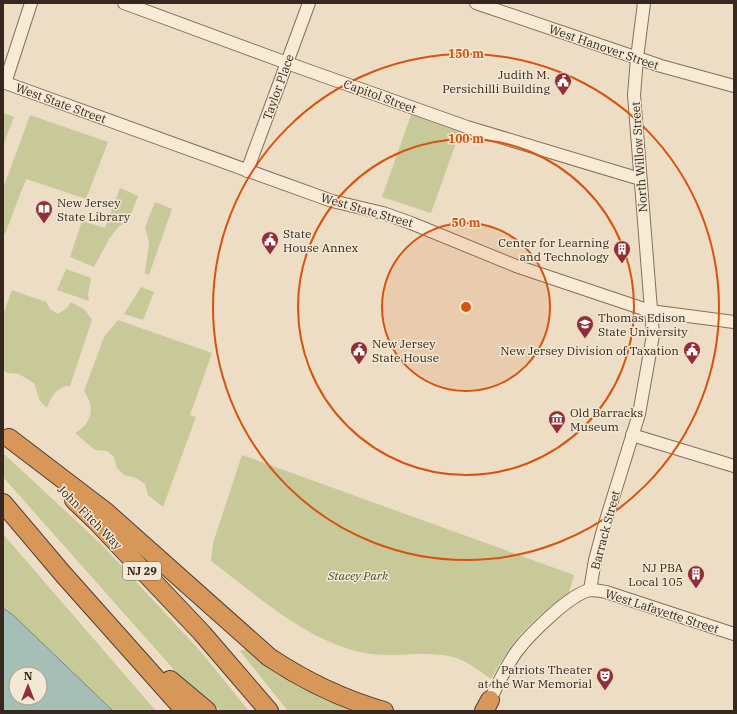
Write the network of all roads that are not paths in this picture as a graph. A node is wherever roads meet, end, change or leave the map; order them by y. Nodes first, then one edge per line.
1 (31, 3) edge
2 (124, 3) edge
3 (309, 3) edge
4 (476, 3) edge
5 (644, 3) edge
6 (637, 58) junction
7 (287, 63) junction
8 (4, 83) edge
9 (734, 86) edge
10 (247, 171) junction
11 (640, 179) junction
12 (650, 311) junction
13 (734, 322) edge
14 (632, 435) junction
15 (6, 436) edge
16 (734, 466) edge
17 (3, 503) edge
18 (590, 590) junction
19 (98, 612) junction
20 (734, 634) edge
21 (152, 673) junction
22 (488, 707) edge
23 (176, 711) edge
24 (185, 711) edge
25 (207, 711) edge
26 (269, 711) edge
27 (384, 711) edge

1 - 8 street
2 - 7 street, Capitol Street
3 - 7 street, Taylor Place
4 - 6 street, West Hanover Street
5 - 6 street, North Willow Street
6 - 9 street, West Hanover Street
6 - 11 street, North Willow Street
7 - 10 street, Taylor Place
7 - 11 street, Capitol Street
8 - 10 street, West State Street
10 - 12 street, West State Street
11 - 12 street, North Willow Street
12 - 13 street, West State Street
12 - 14 street, Barrack Street
14 - 16 street
14 - 18 street, Barrack Street
15 - 26 highway, John Fitch Way / NJ 29
15 - 27 highway
17 - 19 highway
18 - 20 street, West Lafayette Street
18 - 22 street
19 - 21 highway
19 - 25 highway
21 - 23 highway
21 - 24 highway

